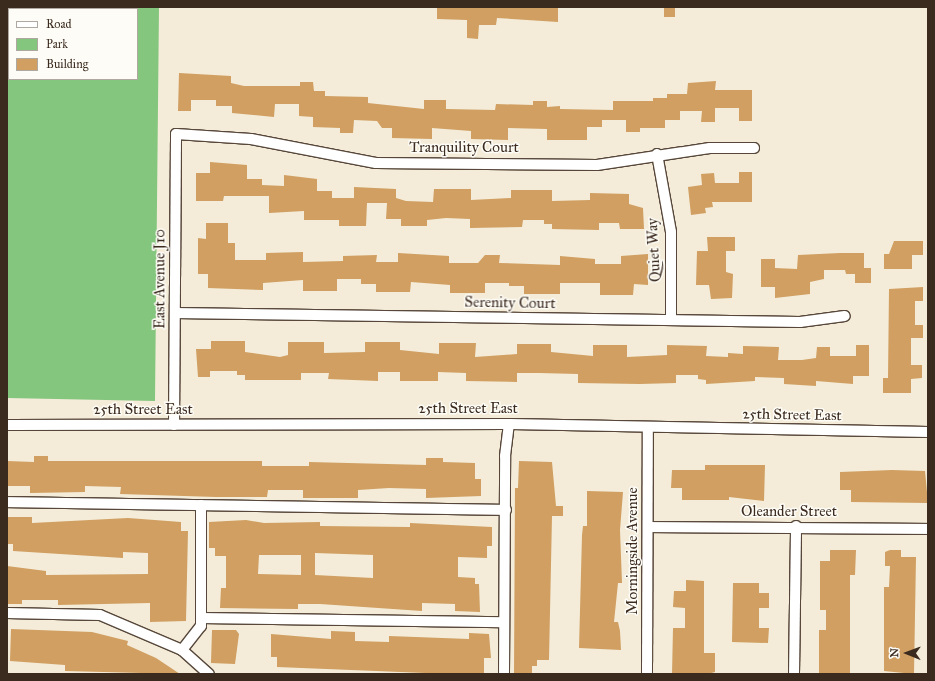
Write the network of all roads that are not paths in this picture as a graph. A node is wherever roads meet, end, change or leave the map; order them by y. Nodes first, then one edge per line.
1 (176, 134) joint
2 (754, 148) dead end
3 (657, 154) junction
4 (175, 313) junction
5 (845, 316) dead end
6 (671, 320) junction
7 (509, 424) junction
8 (7, 425) edge
9 (174, 425) junction
10 (648, 427) junction
11 (928, 432) edge
12 (7, 502) edge
13 (201, 505) junction
14 (506, 510) junction
15 (796, 526) junction
16 (649, 528) junction
17 (928, 529) edge
18 (7, 613) edge
19 (201, 618) junction
20 (504, 622) junction
21 (182, 650) junction
22 (209, 674) edge
23 (504, 674) edge
24 (647, 674) edge
25 (794, 674) edge

1 - 3 street, Tranquility Court
1 - 4 street, East Avenue J10
2 - 3 street, Tranquility Court
3 - 6 street, Quiet Way
4 - 6 street, Serenity Court
4 - 9 street, East Avenue J10
5 - 6 street, Serenity Court
7 - 9 street, 25th Street East
7 - 10 street, 25th Street East
7 - 14 street
8 - 9 street, 25th Street East
10 - 11 street, 25th Street East
10 - 16 street, Morningside Avenue
12 - 13 street
13 - 14 street
13 - 19 street
14 - 20 street
15 - 16 street, Oleander Street
15 - 17 street, Oleander Street
15 - 25 street
16 - 24 street, Morningside Avenue
18 - 21 street
19 - 20 street
19 - 21 street
20 - 23 street
21 - 22 street

